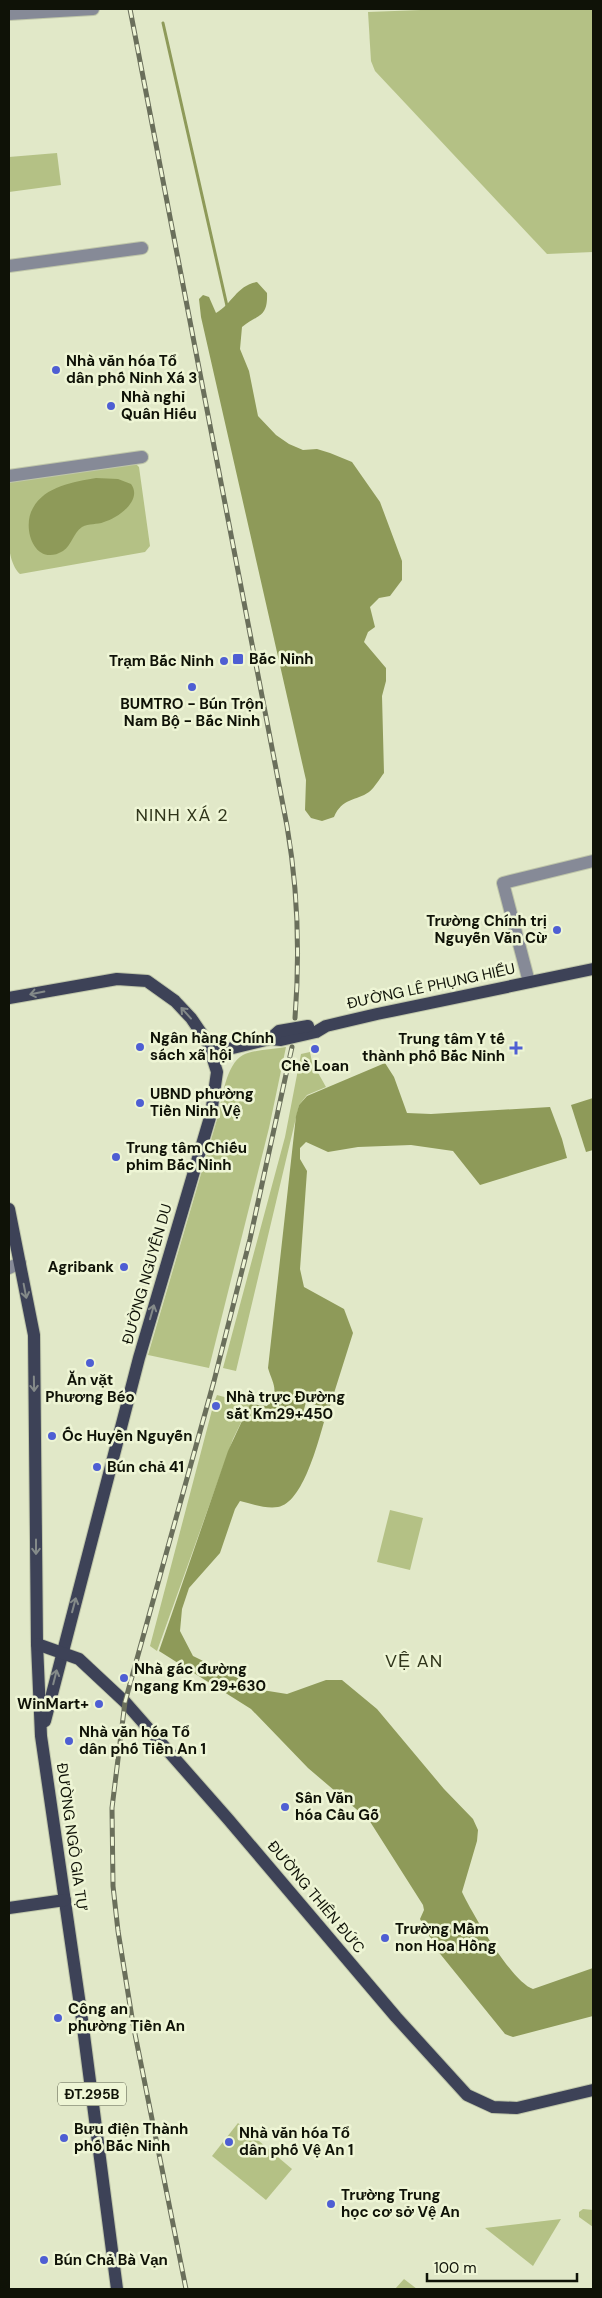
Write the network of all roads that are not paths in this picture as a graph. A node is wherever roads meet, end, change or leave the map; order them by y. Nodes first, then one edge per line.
1 (93, 9) edge
2 (9, 14) edge
3 (142, 248) dead end
4 (9, 266) edge
5 (142, 457) dead end
6 (9, 476) edge
7 (593, 861) edge
8 (593, 969) edge
9 (529, 982) junction
10 (9, 998) edge
11 (212, 1053) junction
12 (9, 1209) edge
13 (14, 1266) edge
14 (36, 1644) junction
15 (62, 1652) junction
16 (41, 1736) junction
17 (65, 1900) junction
18 (9, 1908) edge
19 (593, 2090) edge
20 (117, 2289) edge

1 - 2 street
3 - 4 street
5 - 6 street
7 - 9 street, ĐƯỜNG LÊ PHỤNG HIỂU
8 - 9 main road
9 - 11 main road, ĐƯỜNG LÊ PHỤNG HIỂU
11 -> 10 main road, ĐƯỜNG NGUYỄN DU
15 -> 11 main road, ĐƯỜNG NGUYỄN DU
12 - 13 main road, ĐƯỜNG NGÔ GIA TỰ / ĐT.295B
13 -> 14 main road, ĐƯỜNG NGÔ GIA TỰ / ĐT.295B
14 - 15 main road, ĐƯỜNG THIÊN ĐỨC
14 - 16 main road, ĐƯỜNG NGÔ GIA TỰ / ĐT.295B
16 -> 15 main road, ĐƯỜNG NGUYỄN DU
15 - 19 main road, ĐƯỜNG THIÊN ĐỨC
16 - 17 main road, ĐƯỜNG NGÔ GIA TỰ / ĐT.295B
17 - 18 main road
17 - 20 main road, ĐƯỜNG NGÔ GIA TỰ / ĐT.295B

